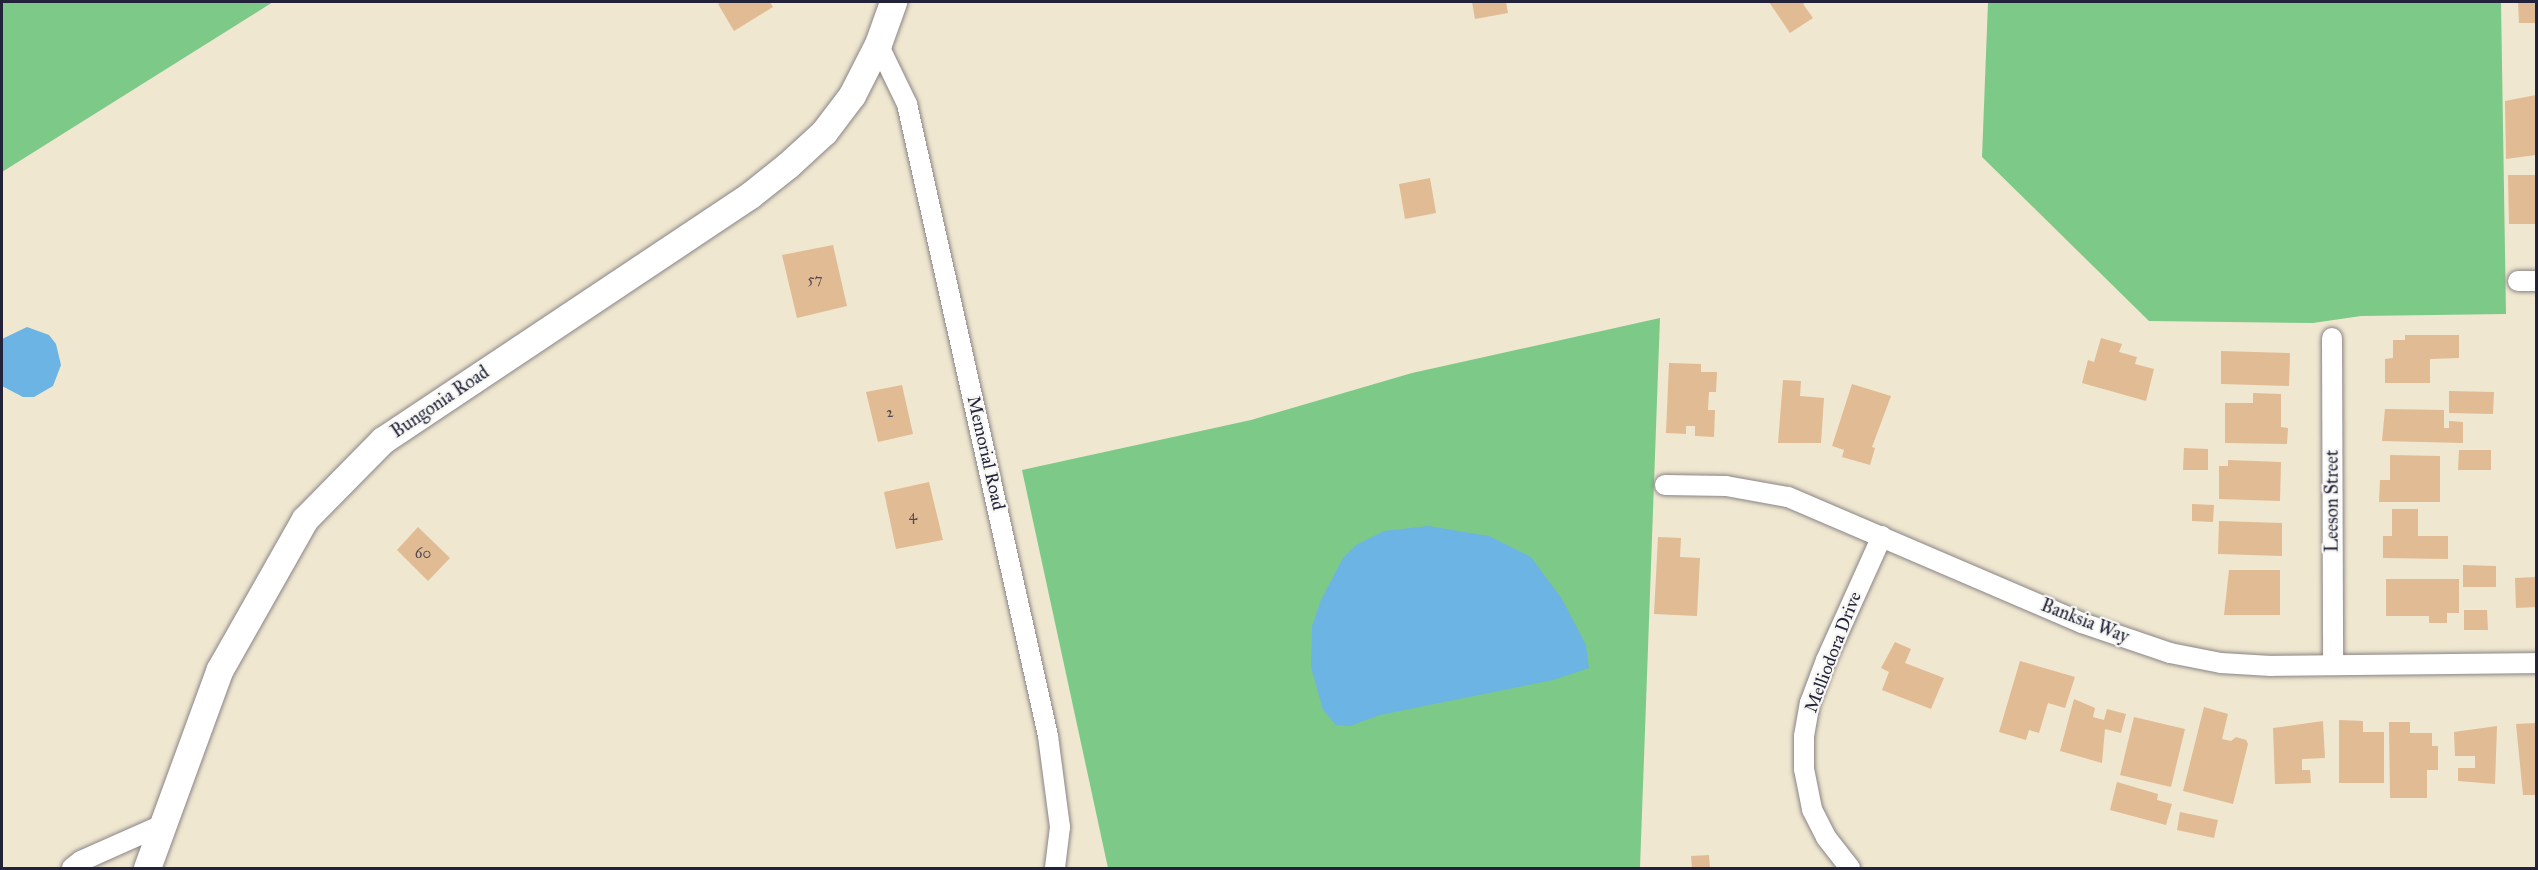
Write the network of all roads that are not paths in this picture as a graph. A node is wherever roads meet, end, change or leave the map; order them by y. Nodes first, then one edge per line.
1 (893, 2) edge
2 (878, 44) junction
3 (2332, 338) dead end
4 (1665, 485) dead end
5 (1882, 536) junction
6 (2530, 663) edge
7 (2333, 664) junction
8 (162, 825) junction
9 (1839, 865) edge
10 (72, 868) edge
11 (147, 868) edge
12 (1055, 868) edge

1 - 2 street, Bungonia Road
2 - 8 street, Bungonia Road
2 - 12 street, Memorial Road
3 - 7 street, Leeson Street
4 - 5 street, Banksia Way
5 - 7 street, Banksia Way
5 - 9 street, Melliodora Drive
6 - 7 street, Banksia Way
8 - 10 street
8 - 11 street, Bungonia Road

